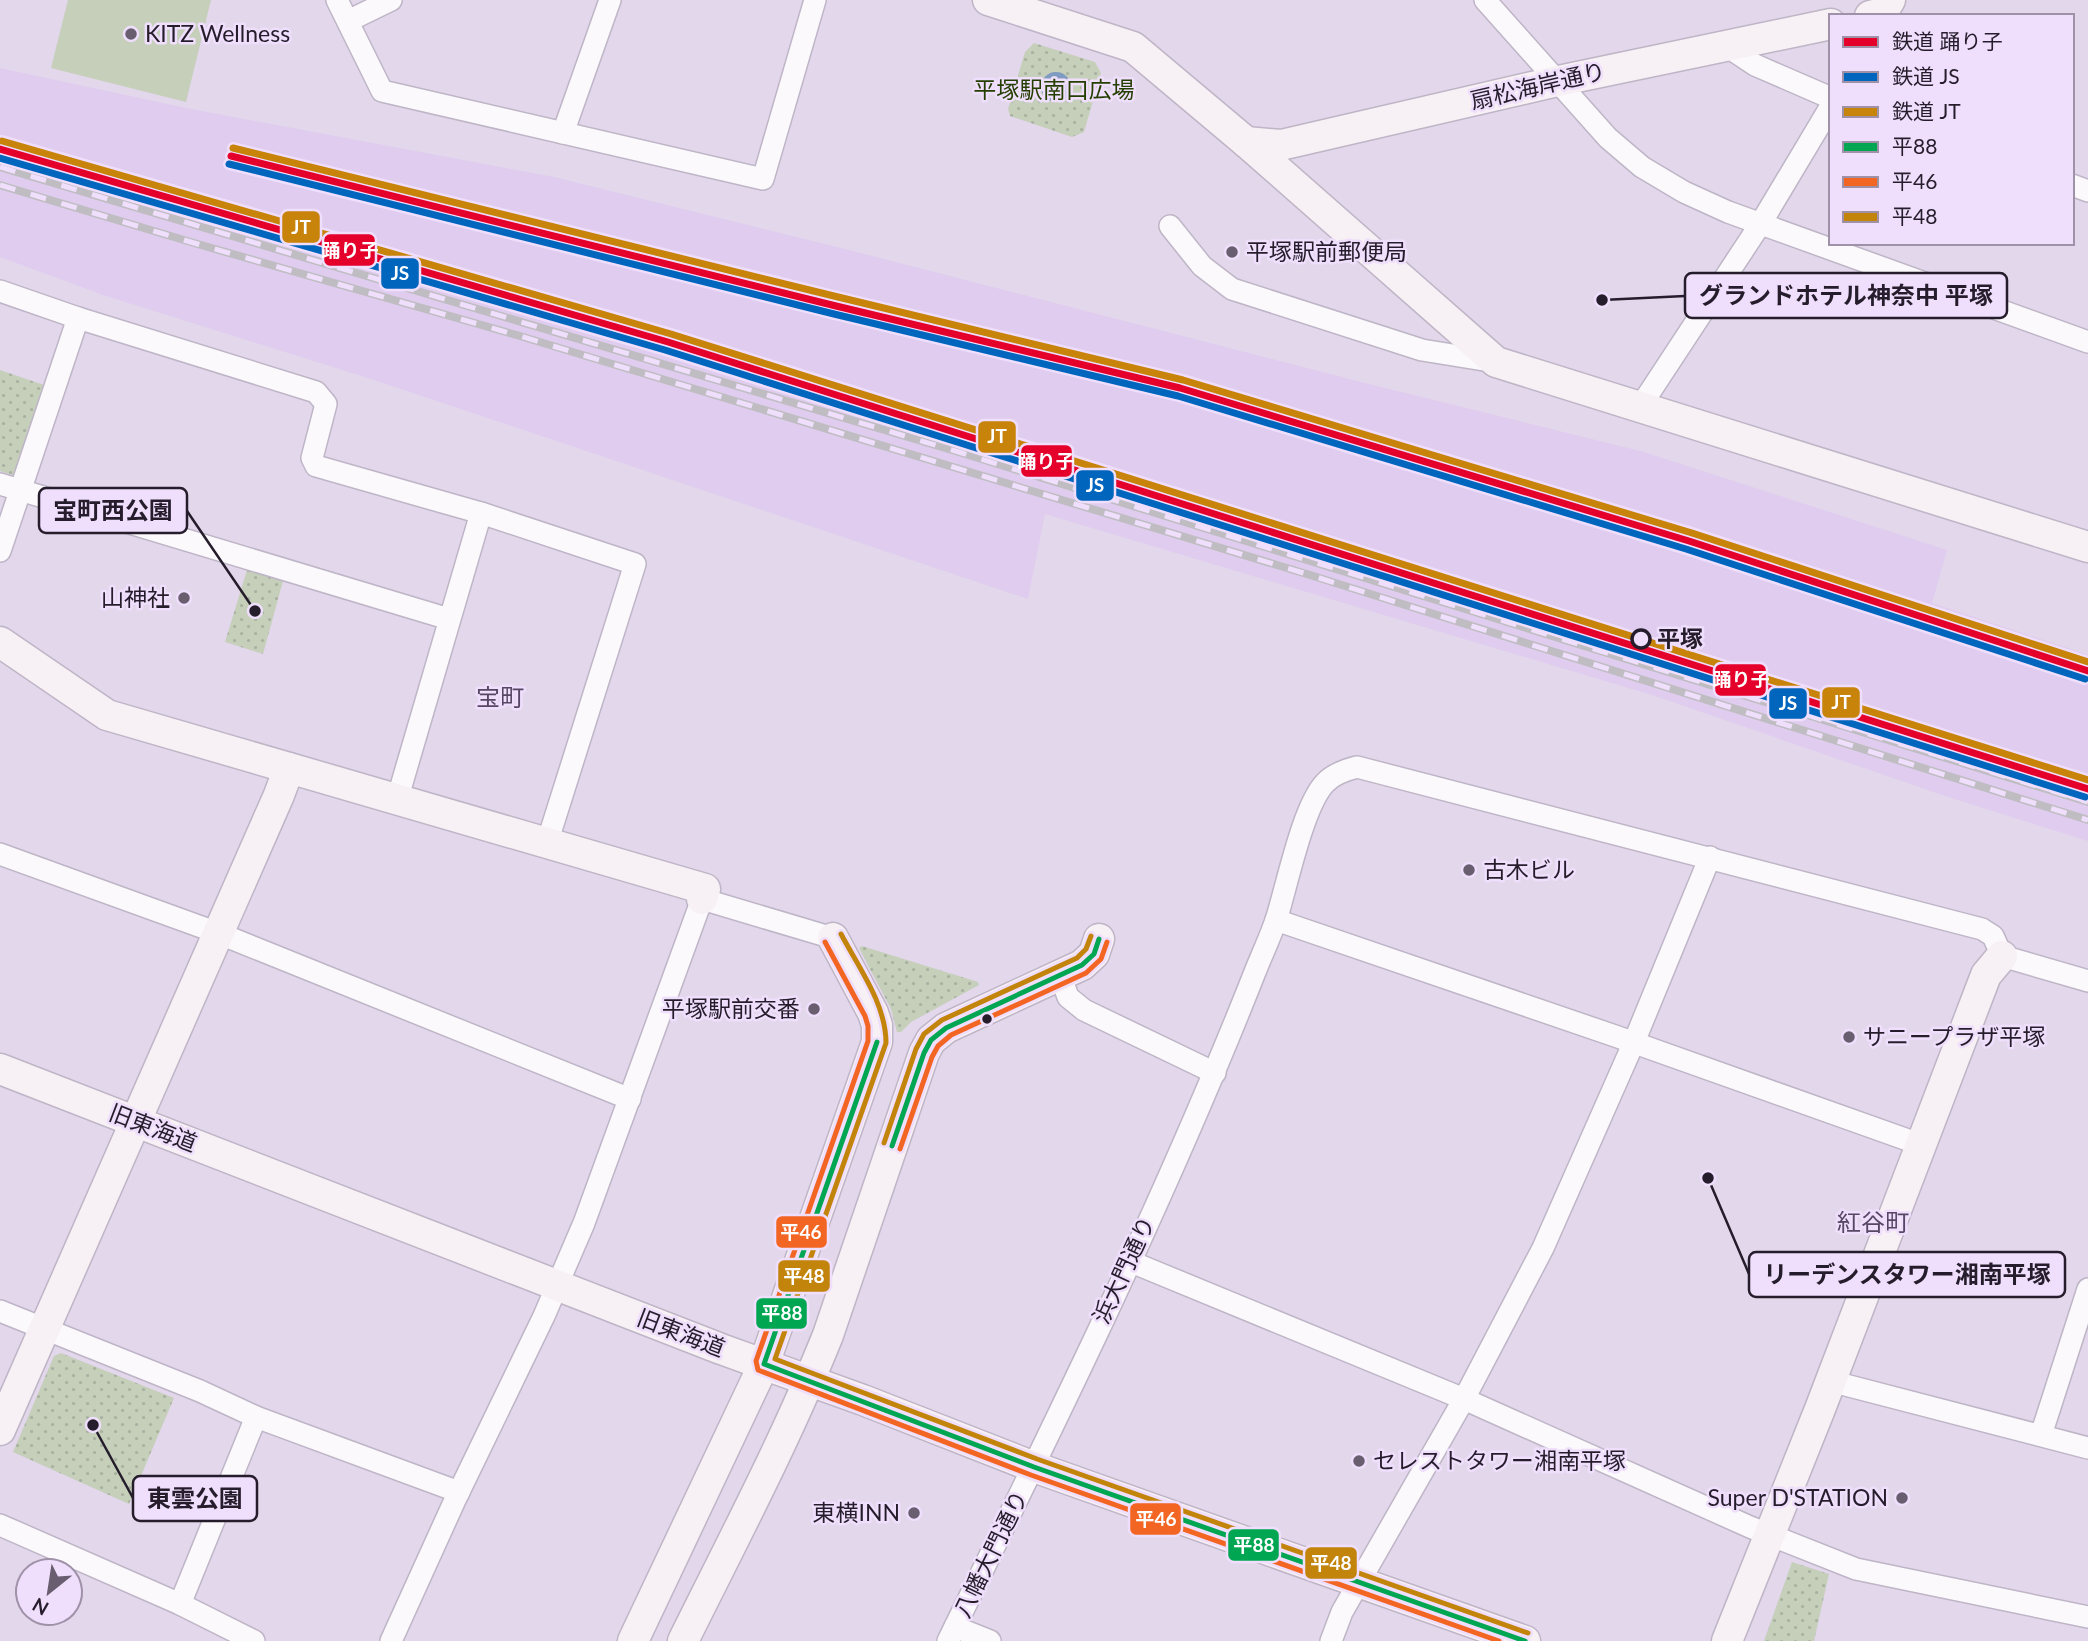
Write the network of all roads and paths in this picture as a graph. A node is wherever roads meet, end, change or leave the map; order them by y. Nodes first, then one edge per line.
1 (337, 0) edge
2 (391, 0) edge
3 (610, 0) edge
4 (815, 0) edge
5 (988, 0) edge
6 (1485, 0) edge
7 (1030, 4) edge
8 (348, 21) junction
9 (1829, 24) edge
10 (1725, 45) junction
11 (1558, 81) junction
12 (1829, 97) edge
13 (1829, 109) edge
14 (563, 133) junction
15 (1246, 142) junction
16 (1760, 223) junction
17 (1170, 226) dead end
18 (0, 291) edge
19 (78, 318) junction
20 (2088, 342) edge
21 (1496, 362) junction
22 (1640, 408) junction
23 (0, 485) edge
24 (20, 492) junction
25 (481, 513) junction
26 (2088, 547) edge
27 (0, 551) edge
28 (449, 619) junction
29 (0, 642) edge
30 (289, 768) junction
31 (397, 800) junction
32 (547, 843) junction
33 (0, 854) edge
34 (1710, 857) junction
35 (702, 899) junction
36 (1276, 920) junction
37 (218, 933) junction
38 (833, 938) joint
39 (1099, 939) dead end
40 (2001, 956) junction
41 (1061, 977) junction
42 (2088, 981) edge
43 (1634, 1042) junction
44 (0, 1069) edge
45 (1214, 1073) junction
46 (630, 1099) junction
47 (135, 1120) junction
48 (1922, 1145) junction
49 (1129, 1261) junction
50 (557, 1286) junction
51 (2088, 1289) edge
52 (0, 1311) edge
53 (43, 1329) junction
54 (764, 1364) junction
55 (810, 1380) junction
56 (1830, 1381) junction
57 (1464, 1399) junction
58 (256, 1417) junction
59 (0, 1430) edge
60 (2040, 1435) junction
61 (2088, 1448) edge
62 (1034, 1467) junction
63 (459, 1492) junction
64 (0, 1525) edge
65 (1770, 1535) junction
66 (1360, 1581) junction
67 (180, 1604) junction
68 (2088, 1617) edge
69 (951, 1634) edge
70 (254, 1641) edge
71 (391, 1641) edge
72 (633, 1641) edge
73 (683, 1641) edge
74 (990, 1641) edge
75 (1331, 1641) edge
76 (1525, 1641) edge
77 (1727, 1641) edge

1 - 8 street
2 - 8 street
3 - 14 street
4 - 14 street
5 - 7 street
6 - 11 street
7 - 15 street
8 - 14 street
9 - 10 street, 扇松海岸通り
10 - 11 street, 扇松海岸通り
10 - 12 street
11 - 15 street, 扇松海岸通り
11 - 16 street
13 - 16 street
15 - 21 street
16 - 20 street
16 - 22 street
17 - 21 street
18 - 19 street
19 - 24 street
19 - 25 street
21 - 22 street
22 - 26 street
23 - 24 street
24 - 27 street
24 - 28 street
25 - 28 street
25 - 32 street
28 - 31 street
29 - 30 street
30 - 31 street
30 - 37 street
31 - 32 street
32 - 35 street
33 - 37 street
34 - 36 street, 浜大門通り
34 - 40 street, 浜大門通り
34 - 43 street
35 - 38 street
35 - 46 street
36 - 43 street
36 - 45 street, 浜大門通り
37 - 46 street
37 - 47 street
38 - 54 street
39 - 41 street
40 - 42 street
40 - 48 street
41 - 45 street
41 - 55 street
43 - 48 street
43 - 57 street
44 - 47 street, 旧東海道
45 - 49 street, 浜大門通り
46 - 50 street
47 - 50 street, 旧東海道
47 - 53 street
48 - 56 street
49 - 57 street
49 - 62 street, 浜大門通り
50 - 54 street, 旧東海道
50 - 63 street
51 - 60 street
52 - 53 street
53 - 58 street
53 - 59 street
54 - 55 street, 旧東海道
54 - 72 street
55 - 62 street, 旧東海道
55 - 73 street
56 - 60 street
56 - 65 street
57 - 65 street
57 - 66 street
58 - 63 street
58 - 67 street
60 - 61 street
62 - 66 street, 旧東海道
62 - 69 street, 八幡大門通り
63 - 71 street
64 - 67 street
65 - 68 street
65 - 77 street
66 - 75 street
66 - 76 street, 旧東海道
67 - 70 street
69 - 74 street

